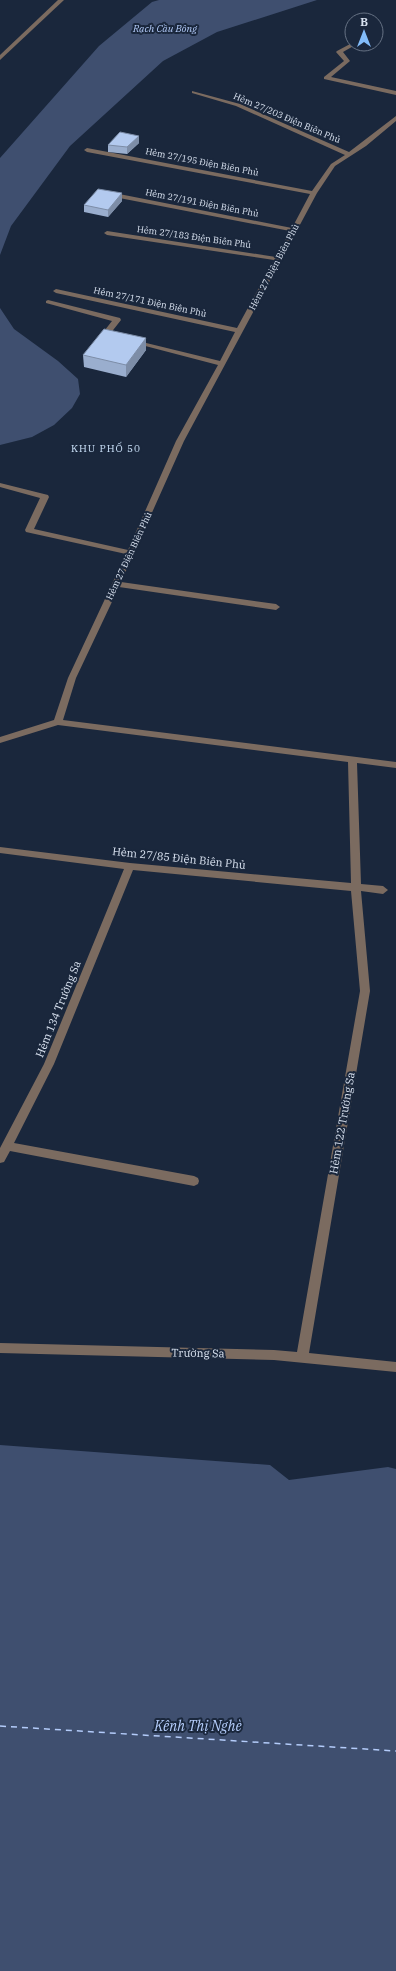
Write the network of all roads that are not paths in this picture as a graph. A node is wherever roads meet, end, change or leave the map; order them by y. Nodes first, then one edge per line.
1 (61, 0) edge
2 (344, 49) edge
3 (0, 58) edge
4 (194, 92) dead end
5 (396, 93) edge
6 (396, 118) edge
7 (87, 150) dead end
8 (349, 154) junction
9 (314, 193) junction
10 (107, 194) edge
11 (294, 230) junction
12 (107, 233) dead end
13 (278, 259) junction
14 (56, 291) dead end
15 (48, 302) dead end
16 (240, 331) junction
17 (223, 364) junction
18 (0, 485) edge
19 (131, 553) junction
20 (116, 584) junction
21 (276, 606) dead end
22 (58, 722) junction
23 (0, 740) edge
24 (352, 759) junction
25 (396, 765) edge
26 (0, 850) edge
27 (130, 866) junction
28 (356, 888) junction
29 (383, 890) dead end
30 (6, 1146) junction
31 (0, 1159) edge
32 (194, 1181) dead end
33 (0, 1348) edge
34 (302, 1358) junction
35 (396, 1367) edge

1 - 3 street
2 - 5 street
4 - 8 street, Hẻm 27/203 Điện Biên Phủ
6 - 8 street, Hẻm 27 Điện Biên Phủ
7 - 9 street, Hẻm 27/195 Điện Biên Phủ
8 - 9 street, Hẻm 27 Điện Biên Phủ
9 - 11 street, Hẻm 27 Điện Biên Phủ
10 - 11 street, Hẻm 27/191 Điện Biên Phủ
11 - 13 street, Hẻm 27 Điện Biên Phủ
12 - 13 street, Hẻm 27/183 Điện Biên Phủ
13 - 16 street, Hẻm 27 Điện Biên Phủ
14 - 16 street, Hẻm 27/171 Điện Biên Phủ
15 - 17 street
16 - 17 street, Hẻm 27 Điện Biên Phủ
17 - 19 street, Hẻm 27 Điện Biên Phủ
18 - 19 street
19 - 20 street, Hẻm 27 Điện Biên Phủ
20 - 21 street
20 - 22 street, Hẻm 27 Điện Biên Phủ
22 - 23 street
22 - 24 street
24 - 25 street
24 - 28 street
26 - 27 street, Hẻm 27/85 Điện Biên Phủ
27 - 28 street, Hẻm 27/85 Điện Biên Phủ
27 - 30 street, Hẻm 134 Trường Sa
28 - 29 street, Hẻm 27/85 Điện Biên Phủ
28 - 34 street, Hẻm 122 Trường Sa
30 - 31 street, Hẻm 134 Trường Sa
30 - 32 street
33 - 34 street, Trường Sa
34 - 35 street, Trường Sa

